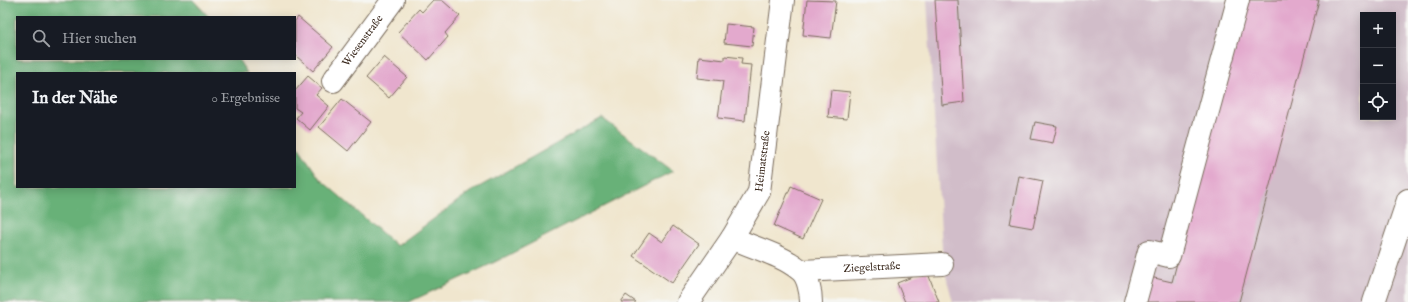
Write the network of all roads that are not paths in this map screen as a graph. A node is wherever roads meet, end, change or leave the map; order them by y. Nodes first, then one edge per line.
1 (393, 0) edge
2 (783, 0) edge
3 (1238, 0) edge
4 (333, 81) dead end
5 (1408, 200) edge
6 (732, 238) junction
7 (942, 264) dead end
8 (802, 271) junction
9 (688, 302) edge
10 (811, 302) edge
11 (1135, 302) edge
12 (1374, 302) edge

1 - 4 street, Wiesenstraße
2 - 6 street, Heimatstraße
3 - 11 street
5 - 12 street
6 - 8 street
6 - 9 street, Heimatstraße
7 - 8 street, Ziegelstraße
8 - 10 street

